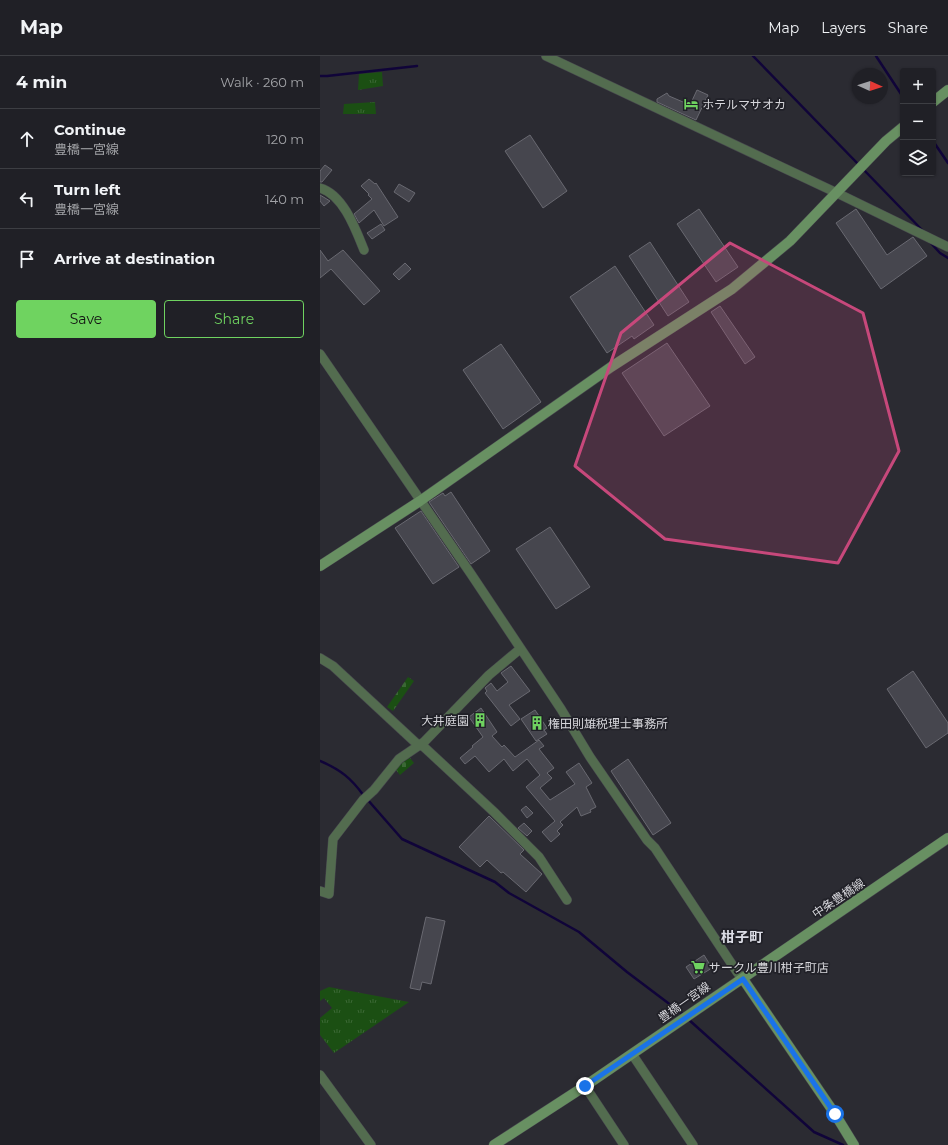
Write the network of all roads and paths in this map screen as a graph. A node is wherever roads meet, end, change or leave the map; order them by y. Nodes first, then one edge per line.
1 (546, 56) edge
2 (948, 90) edge
3 (936, 100) edge
4 (900, 129) edge
5 (320, 188) edge
6 (837, 192) junction
7 (948, 247) edge
8 (364, 250) dead end
9 (320, 354) edge
10 (420, 501) junction
11 (320, 566) edge
12 (520, 649) junction
13 (320, 658) edge
14 (420, 745) junction
15 (948, 838) edge
16 (320, 891) edge
17 (567, 900) dead end
18 (743, 979) junction
19 (632, 1054) junction
20 (320, 1075) edge
21 (585, 1086) junction
22 (371, 1145) edge
23 (494, 1145) edge
24 (624, 1145) edge
25 (693, 1145) edge
26 (854, 1145) edge

1 - 6 street
2 - 3 main road
4 - 6 main road
5 - 8 street
6 - 7 street
6 - 10 main road
9 - 10 street
10 - 11 main road
10 - 12 street
12 - 14 street
12 - 18 street
13 - 14 street
14 - 16 street
14 - 17 street
15 - 18 main road, 中条豊橋線
18 - 19 main road, 豊橋一宮線
18 - 26 main road
19 - 21 main road, 豊橋一宮線
19 - 25 street
20 - 22 street
21 - 23 main road, 豊橋一宮線
21 - 24 street

